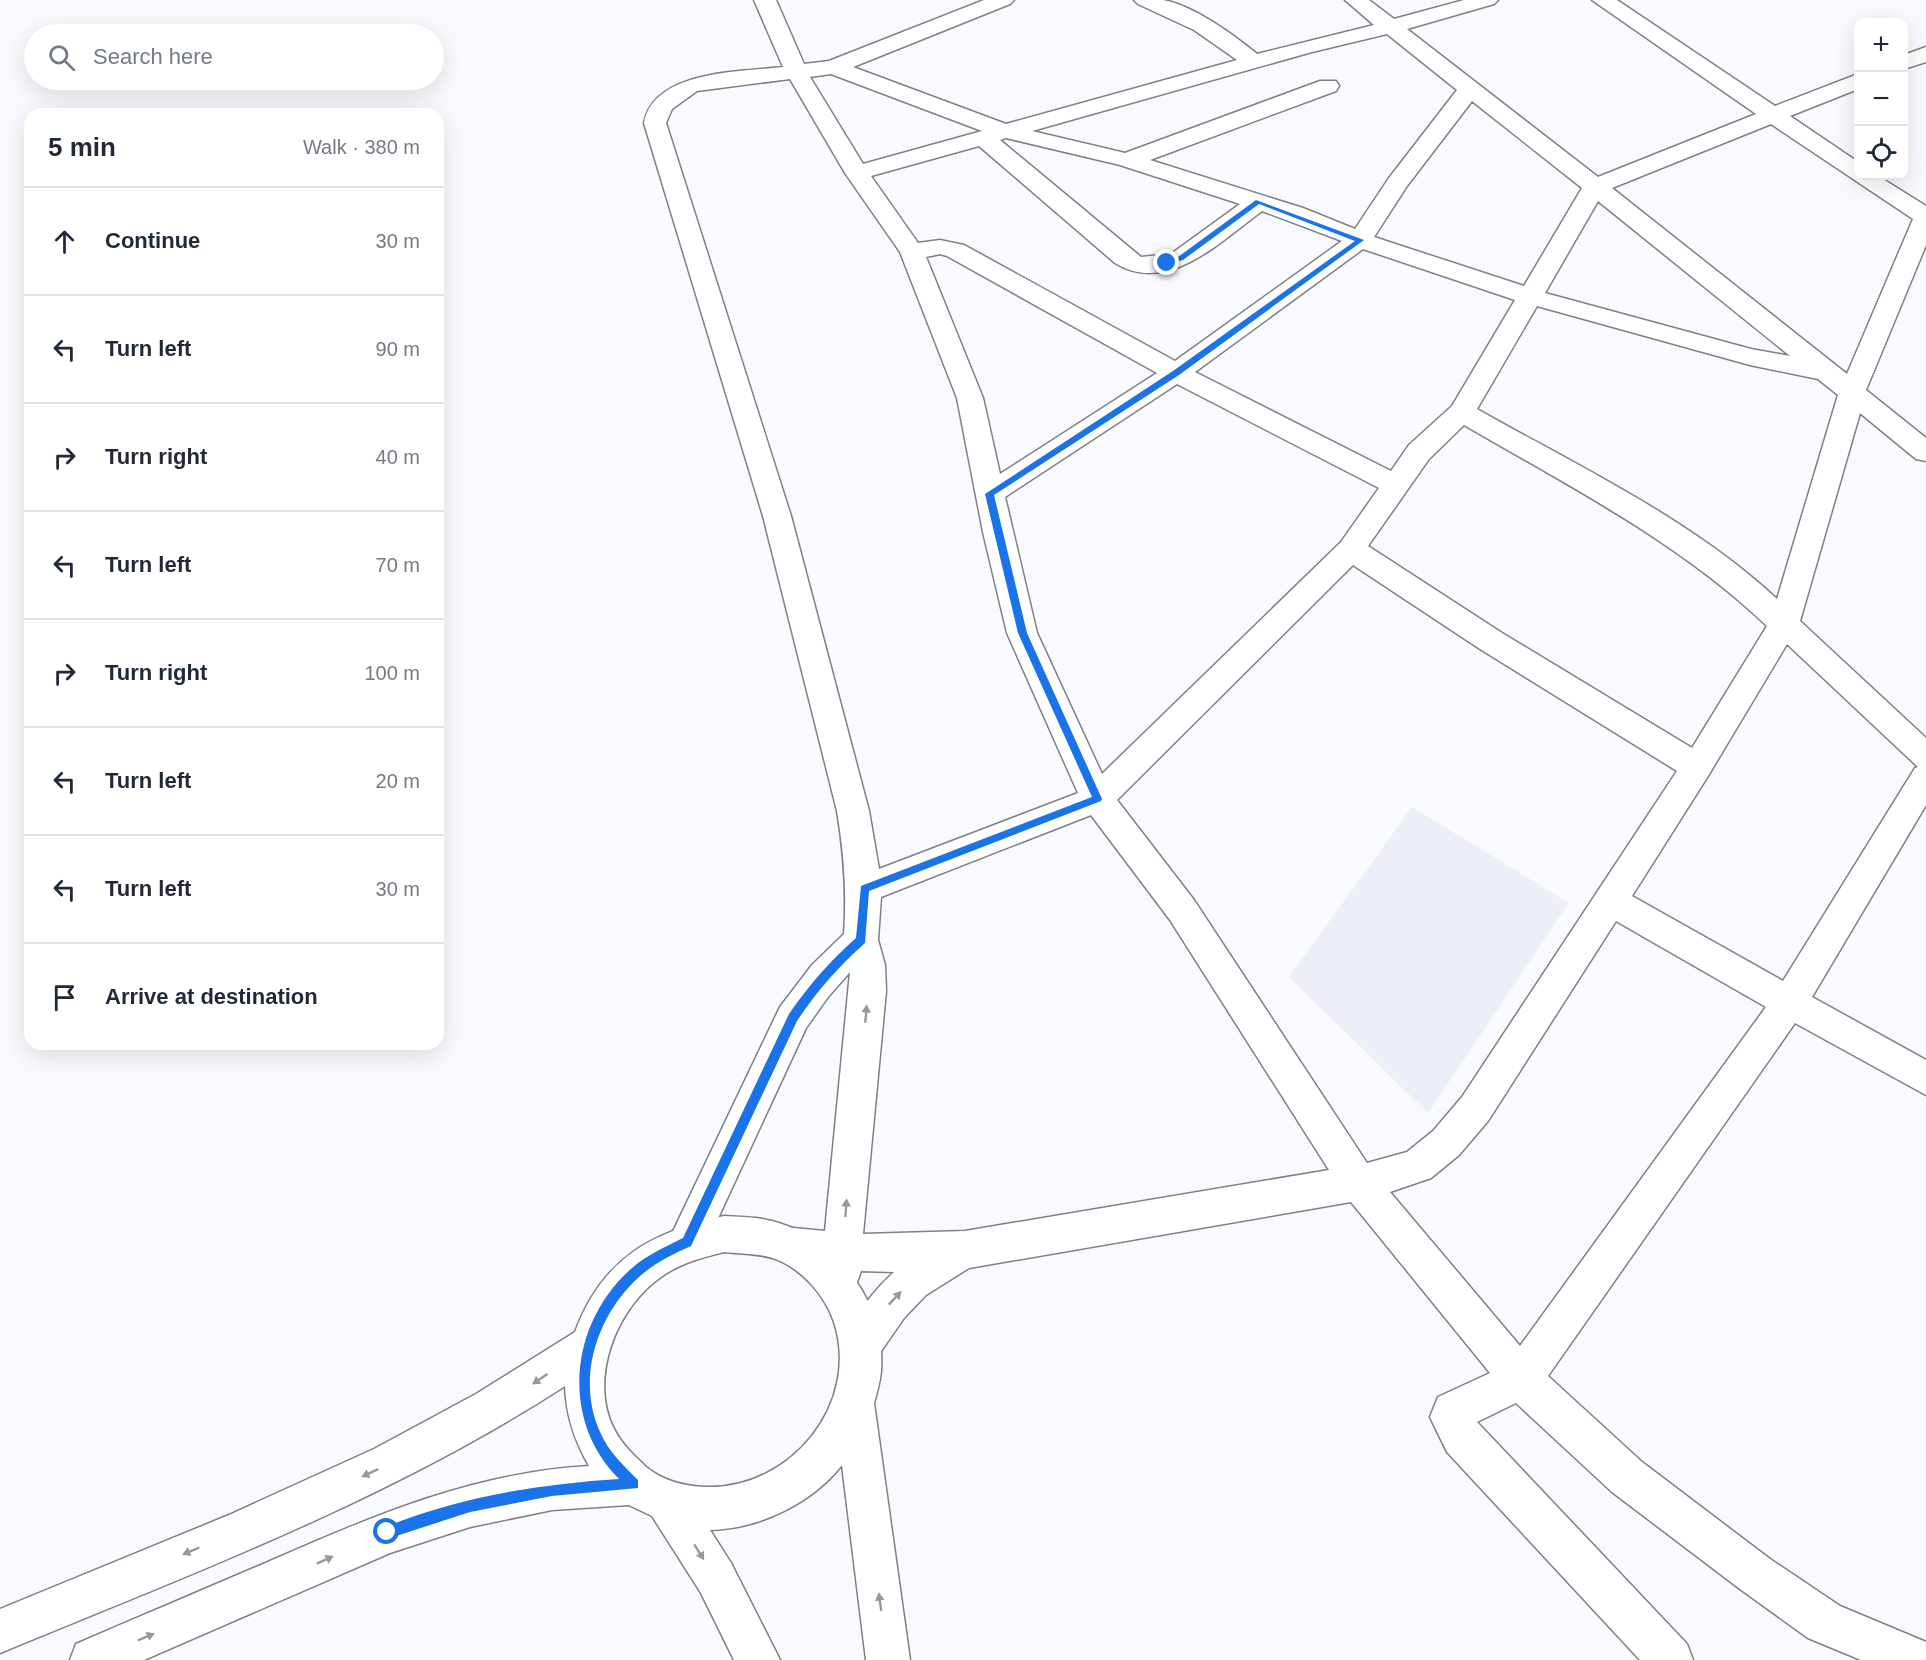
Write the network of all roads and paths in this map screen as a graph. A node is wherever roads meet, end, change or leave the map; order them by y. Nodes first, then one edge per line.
1 (765, 0) edge
2 (1003, 0) edge
3 (1145, 0) edge
4 (1356, 0) edge
5 (1487, 0) edge
6 (1603, 0) edge
7 (1391, 27) junction
8 (1926, 54) edge
9 (1908, 61) edge
10 (1253, 62) junction
11 (832, 67) junction
12 (797, 73) junction
13 (1854, 83) edge
14 (1328, 86) dead end
15 (1470, 88) junction
16 (1773, 115) junction
17 (994, 134) junction
18 (1126, 160) junction
19 (1854, 169) edge
20 (857, 173) junction
21 (1869, 180) edge
22 (1595, 186) junction
23 (1258, 202) junction
24 (1926, 217) edge
25 (1360, 240) junction
26 (912, 252) junction
27 (1532, 297) junction
28 (1822, 371) junction
29 (1176, 373) junction
30 (1852, 393) junction
31 (1462, 412) junction
32 (1926, 452) edge
33 (1394, 484) junction
34 (989, 494) junction
35 (1351, 549) junction
36 (1785, 622) junction
37 (1926, 757) edge
38 (1697, 767) junction
39 (1926, 777) edge
40 (1097, 799) junction
41 (864, 889) junction
42 (1610, 901) junction
43 (861, 940) junction
44 (1790, 1001) junction
45 (1926, 1078) edge
46 (1359, 1183) junction
47 (687, 1242) junction
48 (965, 1250) junction
49 (841, 1270) junction
50 (589, 1346) junction
51 (861, 1346) junction
52 (1521, 1379) junction
53 (855, 1406) junction
54 (650, 1493) junction
55 (0, 1631) edge
56 (92, 1660) edge
57 (758, 1660) edge
58 (888, 1660) edge
59 (1671, 1660) edge
60 (1915, 1660) edge

1 - 12 street
2 - 11 street
3 - 10 street
4 - 7 street
5 - 7 street
6 - 16 street
7 - 10 street
7 - 15 street
8 - 9 street
10 - 17 street
11 - 12 street
11 - 17 street
12 - 20 street
12 - 41 street
13 - 16 street
14 - 18 street
15 - 22 street
15 - 25 street
16 - 19 street
16 - 22 street
17 - 18 street
17 - 20 street
17 - 23 street
18 - 23 street
20 - 26 street
21 - 24 street
22 - 27 street
22 - 28 street
23 - 25 street
24 - 30 street
25 - 27 street
25 - 29 street
26 - 29 street
26 - 34 street
27 - 28 street
27 - 31 street
28 - 30 street
29 - 33 street
29 - 34 street
30 - 32 street
30 - 36 street
31 - 33 street
31 - 36 street
33 - 35 street
34 - 40 street
35 - 38 street
35 - 40 street
36 - 37 street
36 - 38 street
38 - 42 street
39 - 44 street
40 - 41 street
40 - 46 street
41 - 43 street
42 - 44 street
42 - 46 street
43 - 47 street
49 -> 43 street
44 - 45 street
44 - 52 street
46 - 48 street
46 - 52 street
47 - 49 street
47 - 50 street
48 - 49 street
51 -> 48 street
49 - 51 street
50 - 54 street
50 -> 55 street
51 - 53 street
52 - 59 street
52 - 60 street
53 - 54 street
58 -> 53 street
56 -> 54 street
54 -> 57 street

